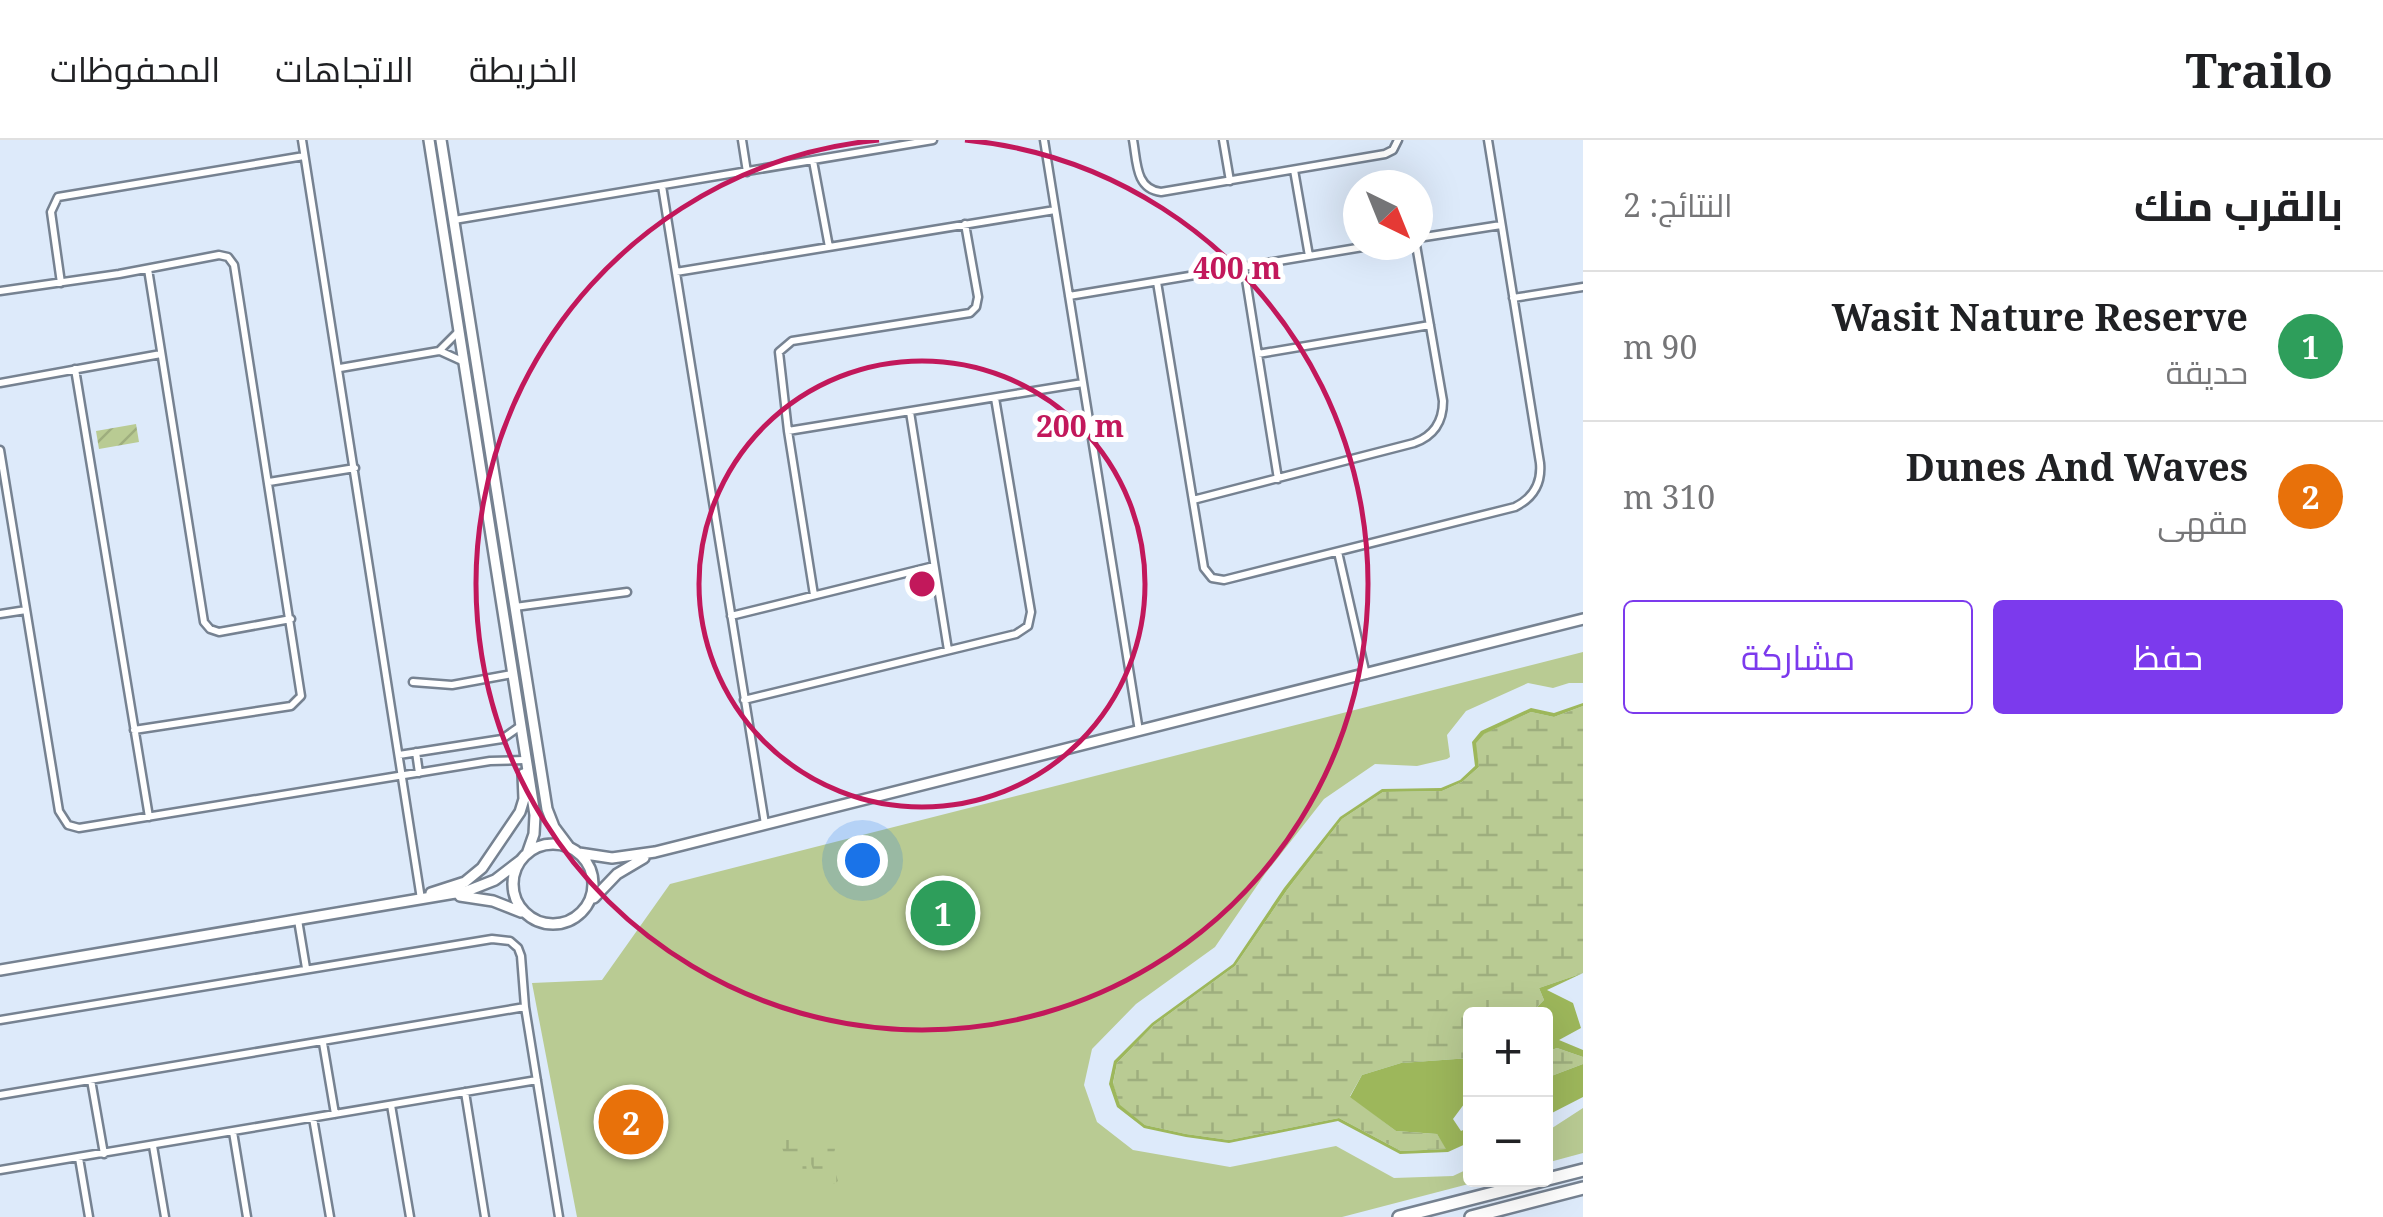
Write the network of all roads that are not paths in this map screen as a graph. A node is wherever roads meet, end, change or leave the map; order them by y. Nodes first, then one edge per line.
1 (302, 140) edge
2 (429, 140) edge
3 (440, 140) edge
4 (742, 140) edge
5 (933, 140) edge
6 (1044, 140) edge
7 (1133, 140) edge
8 (1223, 140) edge
9 (1398, 140) edge
10 (1488, 140) edge
11 (923, 141) edge
12 (304, 156) junction
13 (813, 161) junction
14 (1294, 170) junction
15 (747, 172) junction
16 (1230, 181) junction
17 (662, 186) junction
18 (1056, 210) junction
19 (454, 220) junction
20 (965, 224) junction
21 (1501, 225) junction
22 (1433, 239) edge
23 (829, 247) junction
24 (1343, 250) edge
25 (1309, 256) junction
26 (1420, 260) edge
27 (1244, 267) junction
28 (148, 269) junction
29 (676, 272) junction
30 (1157, 282) junction
31 (61, 283) junction
32 (1583, 287) edge
33 (0, 291) edge
34 (1069, 296) junction
35 (1513, 298) junction
36 (1430, 326) junction
37 (457, 333) junction
38 (439, 350) junction
39 (161, 354) junction
40 (1258, 354) junction
41 (462, 361) junction
42 (340, 368) junction
43 (75, 369) junction
44 (0, 383) edge
45 (1083, 383) junction
46 (995, 398) junction
47 (910, 412) junction
48 (788, 431) junction
49 (0, 450) edge
50 (355, 468) junction
51 (1278, 479) junction
52 (269, 482) junction
53 (1194, 500) junction
54 (1338, 552) junction
55 (934, 566) junction
56 (627, 592) dead end
57 (814, 596) junction
58 (515, 607) junction
59 (26, 610) junction
60 (0, 614) edge
61 (731, 616) junction
62 (1583, 618) edge
63 (290, 619) junction
64 (505, 625) junction
65 (948, 650) junction
66 (524, 664) junction
67 (512, 674) junction
68 (1366, 674) junction
69 (413, 682) dead end
70 (744, 700) junction
71 (519, 726) junction
72 (134, 730) junction
73 (1139, 731) junction
74 (416, 752) junction
75 (399, 755) junction
76 (525, 763) junction
77 (419, 773) junction
78 (402, 776) junction
79 (149, 817) junction
80 (764, 824) junction
81 (574, 850) junction
82 (655, 852) junction
83 (524, 857) junction
84 (442, 895) junction
85 (422, 898) junction
86 (589, 902) junction
87 (527, 915) junction
88 (298, 920) junction
89 (306, 968) junction
90 (0, 970) edge
91 (525, 1007) junction
92 (0, 1018) edge
93 (323, 1043) junction
94 (91, 1080) junction
95 (537, 1080) junction
96 (465, 1092) junction
97 (0, 1095) edge
98 (392, 1105) junction
99 (334, 1114) junction
100 (314, 1118) junction
101 (232, 1132) junction
102 (153, 1146) junction
103 (104, 1154) junction
104 (79, 1158) junction
105 (0, 1170) edge
106 (1583, 1170) edge
107 (1583, 1188) edge
108 (89, 1217) edge
109 (164, 1217) edge
110 (247, 1217) edge
111 (330, 1217) edge
112 (410, 1217) edge
113 (486, 1217) edge
114 (559, 1217) edge
115 (1399, 1217) edge
116 (1471, 1217) edge

1 - 12 street
2 - 37 main road
3 - 19 main road
4 - 15 street
5 - 11 street
6 - 18 street
7 - 16 street
8 - 16 street
9 - 14 street
10 - 21 street
11 - 13 street
12 - 31 street
12 - 42 street
13 - 15 street
13 - 23 street
14 - 16 street
14 - 25 street
15 - 17 street
17 - 19 street
17 - 29 street
18 - 20 street
18 - 34 street
19 - 58 main road
20 - 23 street
20 - 48 street
21 - 22 street
21 - 35 street
23 - 29 street
24 - 25 street
25 - 27 street
26 - 36 street
27 - 30 street
27 - 40 street
28 - 31 street
28 - 39 street
28 - 52 street
29 - 61 street
30 - 34 street
30 - 53 street
31 - 33 street
32 - 35 street
34 - 45 street
35 - 54 street
36 - 40 street
36 - 51 street
37 - 38 street
37 - 41 main road
38 - 41 street
38 - 42 street
39 - 43 street
39 - 63 street
40 - 51 street
41 - 64 main road
42 - 50 street
43 - 44 street
43 - 72 street
45 - 46 street
45 - 73 street
46 - 47 street
46 - 65 street
47 - 48 street
47 - 55 street
48 - 57 street
49 - 59 street
50 - 52 street
50 - 75 street
51 - 53 street
52 - 63 street
53 - 54 street
54 - 68 street
55 - 57 street
55 - 65 street
56 - 58 street
57 - 61 street
58 - 66 main road
59 - 60 street
59 - 79 street
61 - 70 street
62 - 68 main road
63 - 72 street
64 - 66 main road
64 - 67 main road
65 - 70 street
66 - 81 main road
67 - 69 street
67 - 71 main road
68 - 73 main road
70 - 80 street
71 - 74 street
71 - 76 main road
72 - 79 street
73 - 80 main road
74 - 75 street
74 - 77 street
75 - 78 street
76 - 77 street
76 - 83 main road
76 - 85 main road
77 - 78 street
78 - 79 street
78 - 85 street
80 - 82 main road
81 - 82 main road
81 - 83 main road
81 - 86 main road
82 - 86 main road
83 - 84 main road
83 - 87 main road
84 - 85 main road
84 - 87 main road
85 - 88 main road
86 - 87 main road
88 - 89 street
88 - 90 main road
89 - 91 street
89 - 92 street
91 - 93 street
91 - 95 street
93 - 94 street
93 - 99 street
94 - 97 street
94 - 103 street
95 - 96 street
95 - 114 street
96 - 98 street
96 - 113 street
98 - 99 street
98 - 112 street
99 - 100 street
100 - 101 street
100 - 111 street
101 - 102 street
101 - 110 street
102 - 103 street
102 - 109 street
103 - 104 street
104 - 105 street
104 - 108 street
106 - 115 highway
107 - 116 highway

